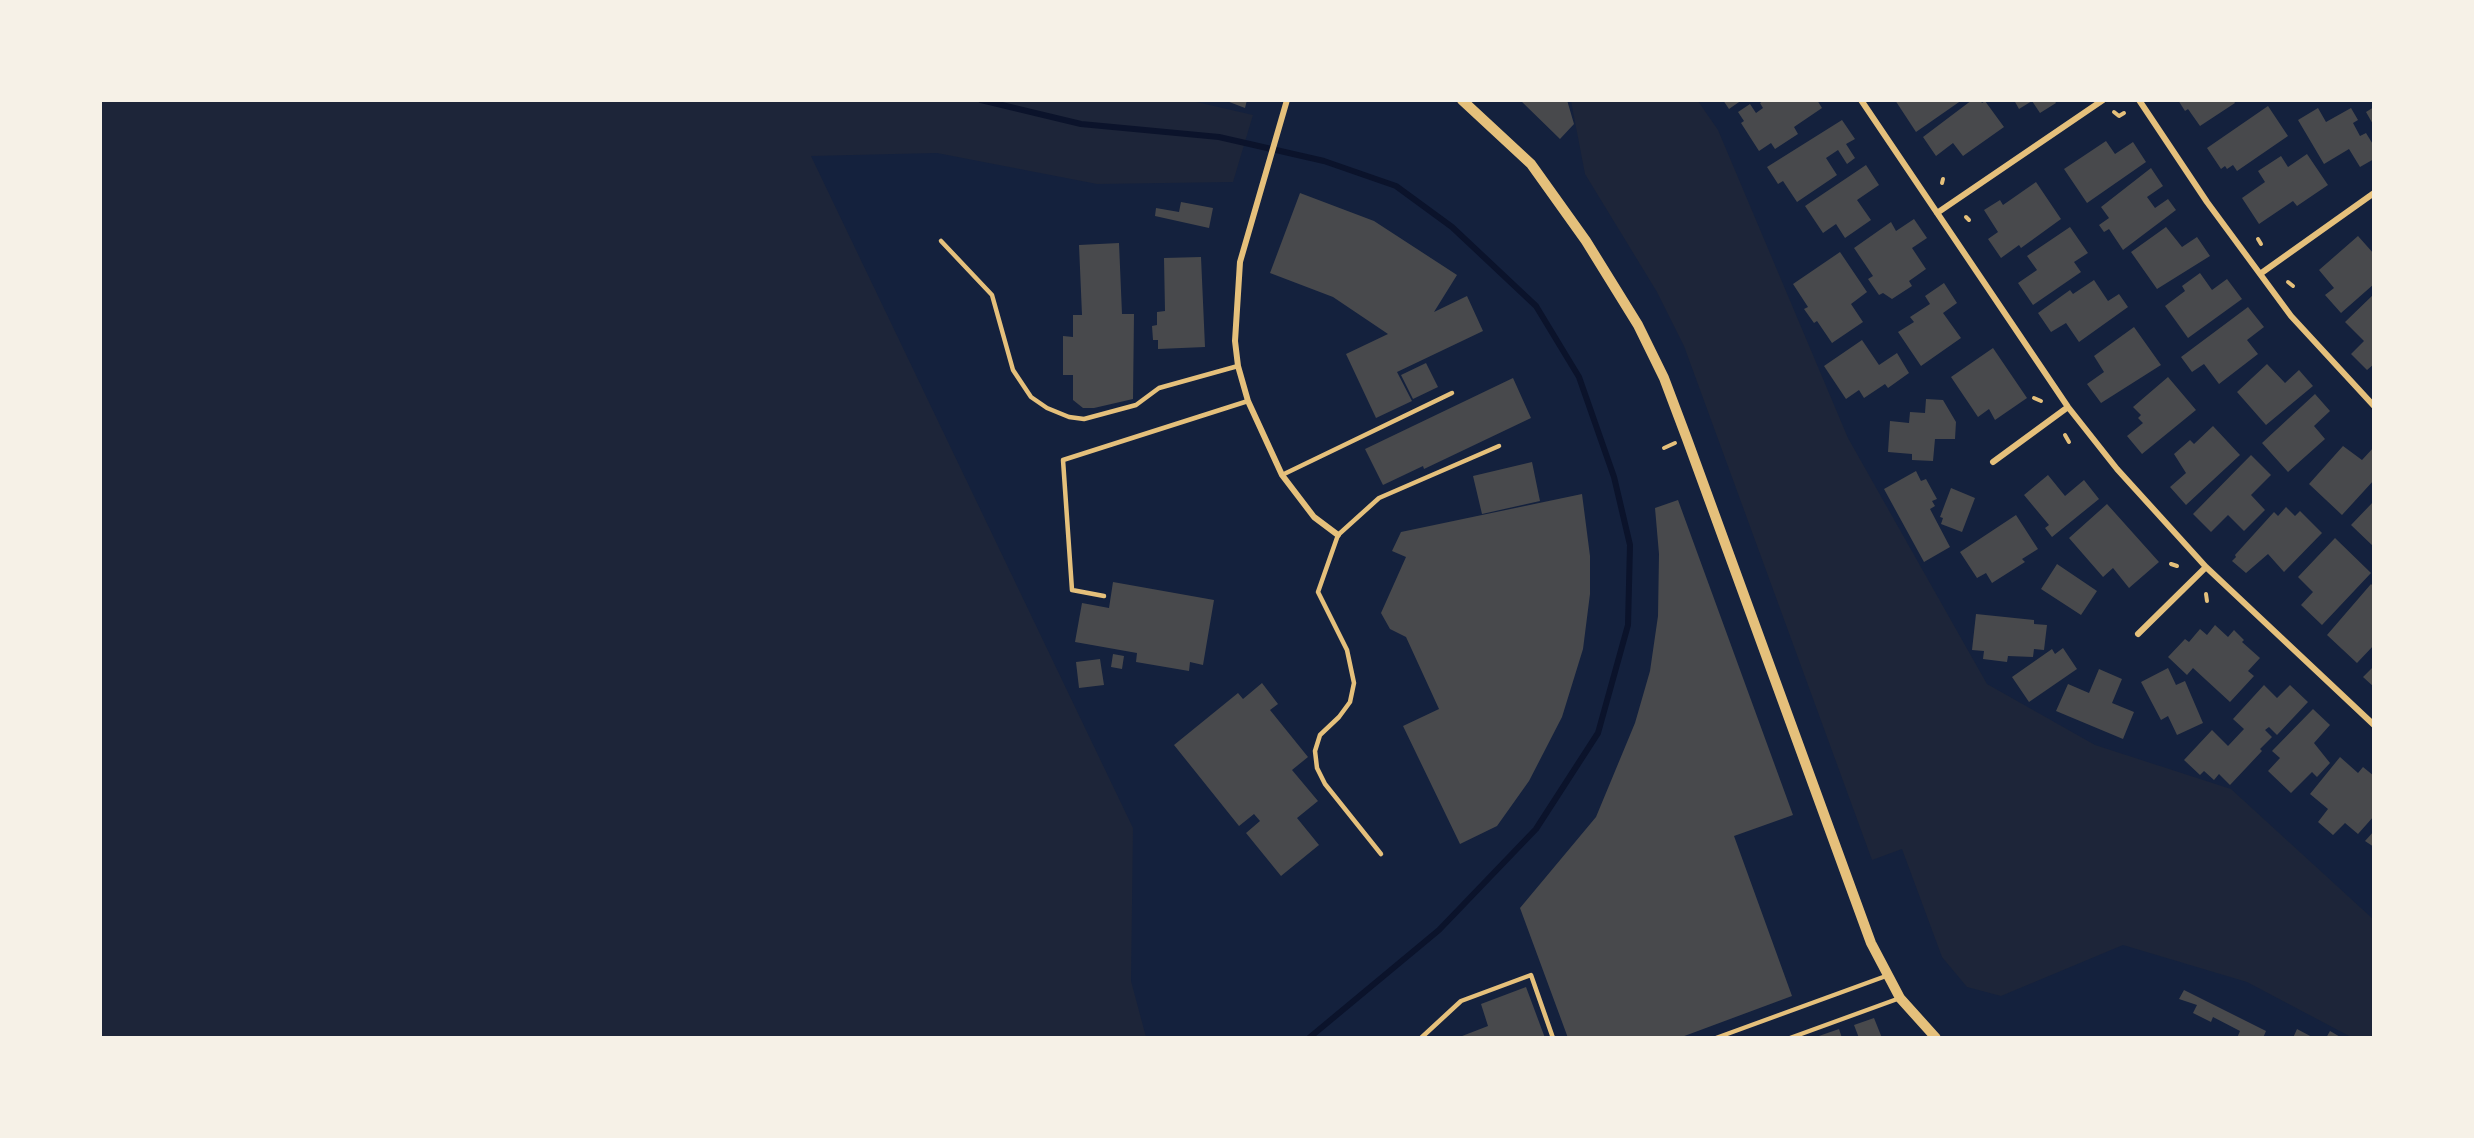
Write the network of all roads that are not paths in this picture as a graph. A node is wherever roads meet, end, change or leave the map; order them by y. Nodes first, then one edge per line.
1 (1462, 100) edge
2 (1861, 100) edge
3 (2103, 100) edge
4 (2139, 100) edge
5 (1287, 101) edge
6 (2373, 193) edge
7 (1937, 213) junction
8 (941, 241) dead end
9 (2260, 274) junction
10 (1238, 366) junction
11 (1452, 393) dead end
12 (1248, 401) junction
13 (2373, 406) edge
14 (2068, 407) junction
15 (1499, 446) dead end
16 (1993, 462) dead end
17 (1282, 475) junction
18 (1338, 535) junction
19 (2206, 567) junction
20 (1104, 596) dead end
21 (2138, 634) dead end
22 (2373, 725) edge
23 (1381, 854) dead end
24 (1886, 976) junction
25 (1900, 998) junction
26 (1421, 1038) edge
27 (1553, 1038) edge
28 (1716, 1038) edge
29 (1790, 1038) edge
30 (1936, 1038) edge

1 - 24 street
2 - 7 street
3 - 7 street
4 - 9 street
5 - 10 street
6 - 9 street
7 - 14 street
8 - 10 lane
9 - 13 street
10 - 12 street
11 - 17 lane
12 - 17 street
12 - 20 lane
14 - 16 street
14 - 19 street
15 - 18 lane
17 - 18 street
18 - 23 lane
19 - 21 street
19 - 22 street
24 - 25 street
24 - 28 lane
25 - 29 lane
25 - 30 street
26 - 27 lane

